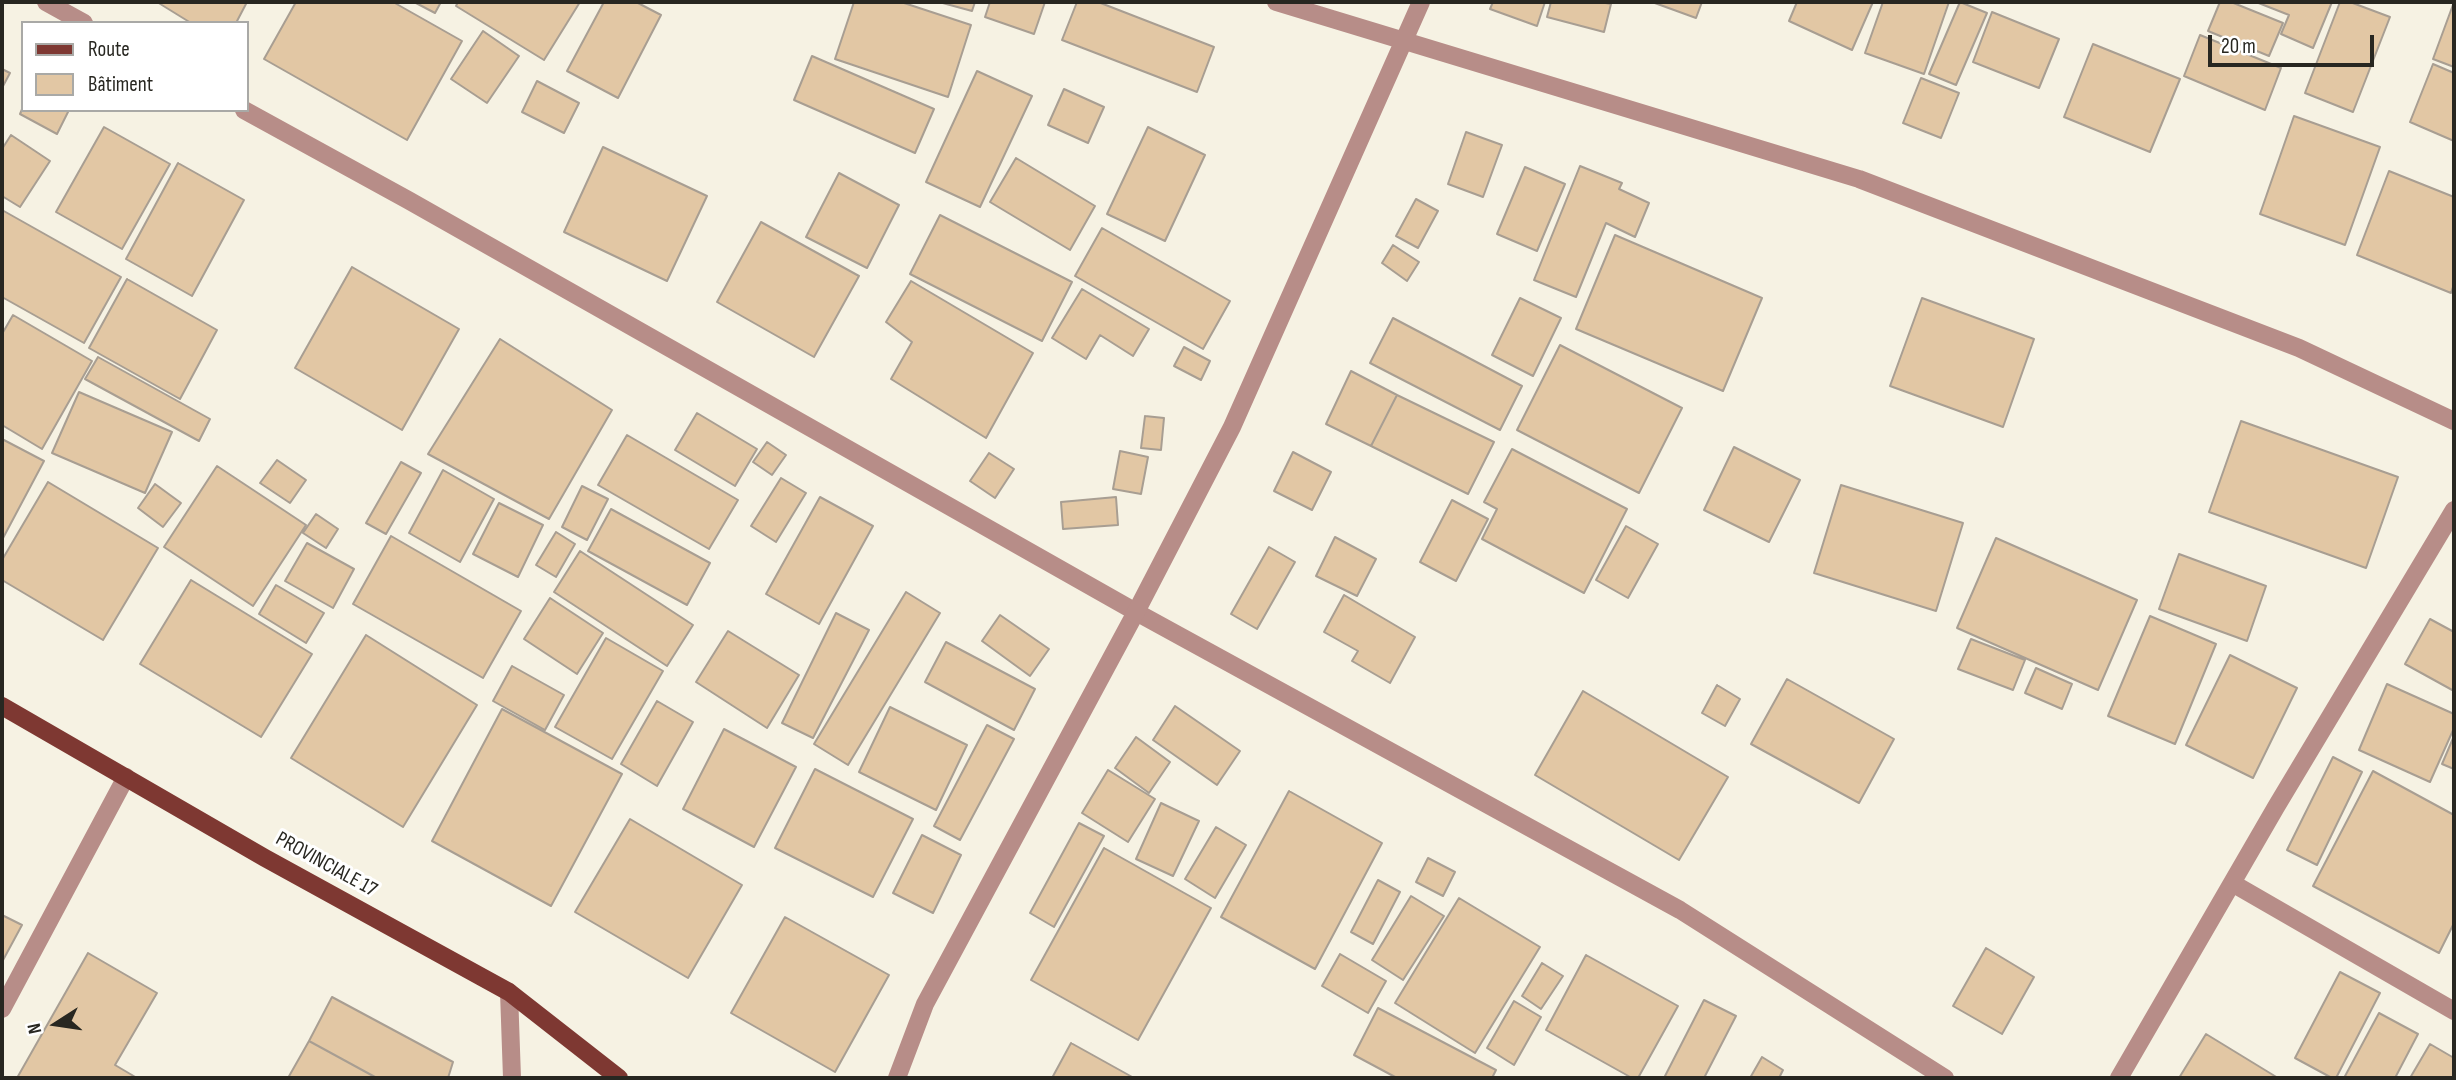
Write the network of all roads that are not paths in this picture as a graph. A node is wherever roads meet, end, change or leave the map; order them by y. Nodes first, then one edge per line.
1 (46, 2) edge
2 (1276, 2) edge
3 (1421, 2) edge
4 (80, 21) edge
5 (1405, 41) junction
6 (248, 112) edge
7 (2454, 422) edge
8 (2454, 510) edge
9 (1136, 612) junction
10 (2, 706) edge
11 (126, 777) junction
12 (2232, 883) junction
13 (509, 992) junction
14 (2, 1009) edge
15 (2454, 1011) edge
16 (512, 1078) edge
17 (619, 1078) edge
18 (897, 1078) edge
19 (1945, 1078) edge
20 (2119, 1078) edge

1 - 4 street
2 - 5 street
3 - 5 street
5 - 7 street
5 - 9 street
6 - 9 street
8 - 12 street
9 - 18 street
9 - 19 street
10 - 11 main road, PROVINCIALE 17
11 - 13 main road, PROVINCIALE 17
11 - 14 street
12 - 15 street
12 - 20 street
13 - 16 street
13 - 17 main road, PROVINCIALE 17

